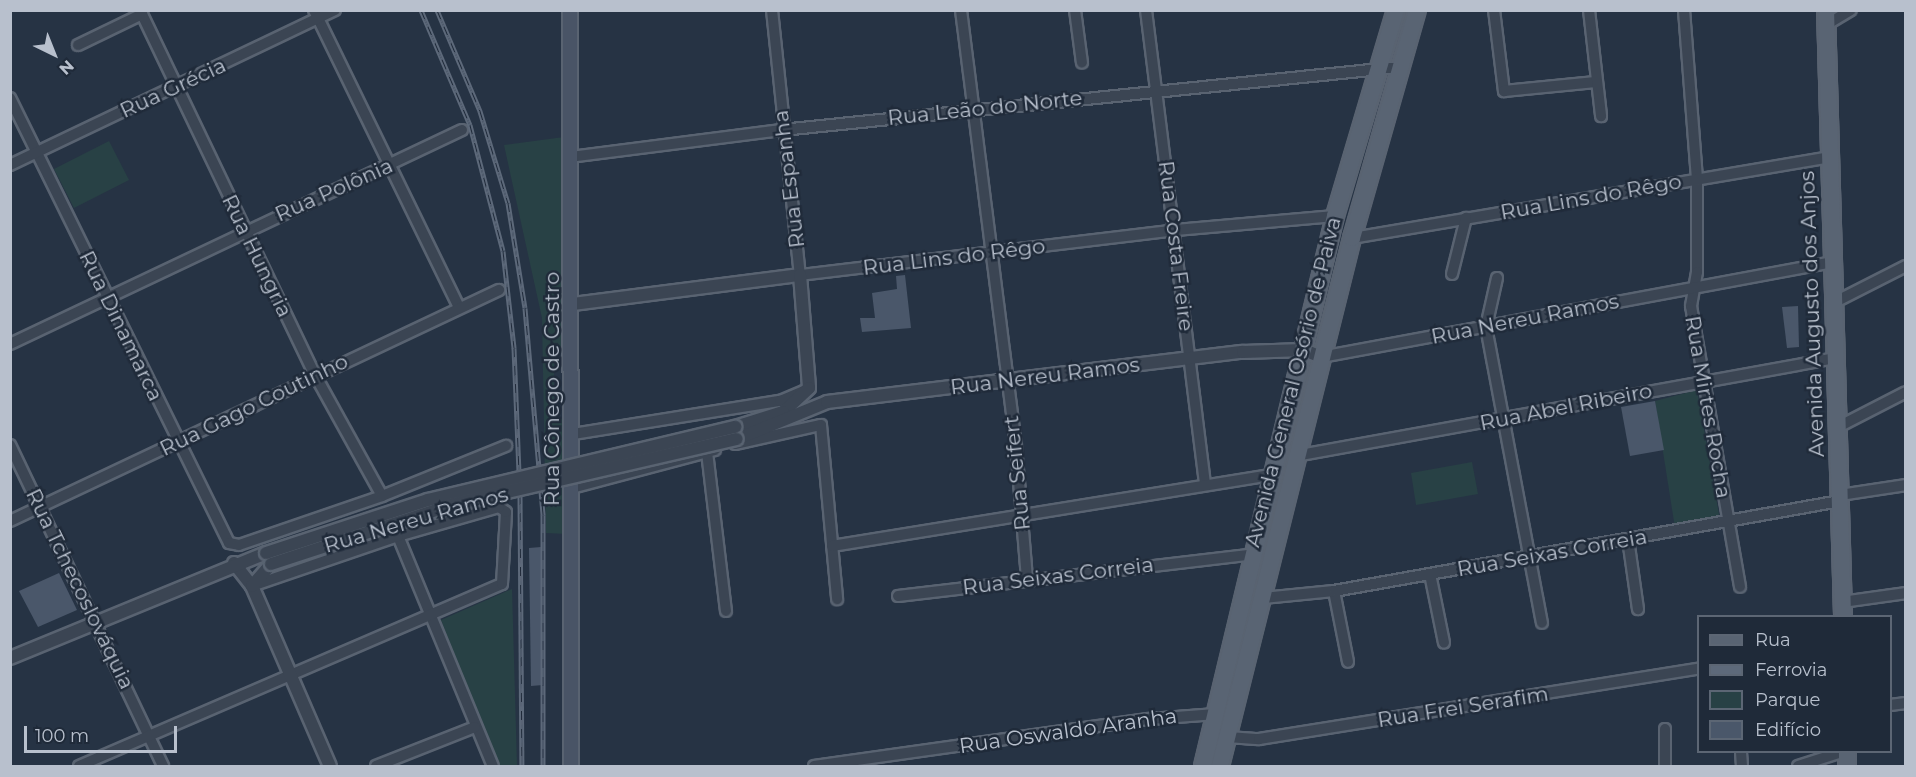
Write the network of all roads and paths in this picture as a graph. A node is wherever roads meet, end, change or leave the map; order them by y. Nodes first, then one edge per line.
1 (335, 10) edge
2 (570, 10) edge
3 (772, 10) edge
4 (961, 10) edge
5 (1075, 10) edge
6 (1146, 10) edge
7 (1396, 10) edge
8 (1417, 10) edge
9 (1494, 10) edge
10 (1589, 10) edge
11 (1684, 10) edge
12 (1851, 10) edge
13 (141, 12) edge
14 (316, 15) edge
15 (1826, 18) edge
16 (78, 45) dead end
17 (1082, 63) dead end
18 (1400, 67) junction
19 (1377, 69) junction
20 (1596, 82) junction
21 (177, 87) junction
22 (1157, 90) junction
23 (10, 98) edge
24 (972, 109) junction
25 (1600, 116) dead end
26 (462, 130) dead end
27 (782, 130) junction
28 (36, 153) junction
29 (570, 157) junction
30 (1830, 157) junction
31 (10, 165) edge
32 (388, 166) junction
33 (1697, 179) junction
34 (1335, 216) junction
35 (1466, 218) junction
36 (1175, 230) junction
37 (244, 231) junction
38 (1352, 238) junction
39 (989, 252) junction
40 (1833, 262) junction
41 (1905, 266) edge
42 (1452, 274) dead end
43 (800, 275) junction
44 (1497, 278) dead end
45 (1693, 289) junction
46 (499, 290) dead end
47 (107, 301) junction
48 (1835, 302) junction
49 (573, 304) junction
50 (459, 308) junction
51 (1486, 327) junction
52 (10, 344) edge
53 (808, 347) junction
54 (1304, 350) junction
55 (1321, 357) junction
56 (1190, 358) junction
57 (1836, 358) junction
58 (315, 375) junction
59 (1005, 381) junction
60 (1704, 381) junction
61 (809, 388) junction
62 (1905, 392) edge
63 (827, 402) junction
64 (1505, 419) junction
65 (1838, 427) junction
66 (736, 433) junction
67 (573, 434) junction
68 (178, 442) junction
69 (10, 445) edge
70 (506, 446) dead end
71 (707, 452) junction
72 (1295, 456) junction
73 (1272, 475) junction
74 (1204, 482) junction
75 (1905, 485) edge
76 (572, 488) junction
77 (382, 496) junction
78 (1840, 498) junction
79 (41, 507) junction
80 (1023, 514) junction
81 (10, 521) edge
82 (1728, 522) junction
83 (398, 536) junction
84 (1628, 539) junction
85 (239, 545) joint
86 (832, 546) junction
87 (1253, 554) junction
88 (1530, 556) junction
89 (269, 558) junction
90 (234, 563) junction
91 (1430, 574) junction
92 (1027, 579) junction
93 (252, 586) junction
94 (1740, 587) dead end
95 (1334, 591) junction
96 (1905, 593) edge
97 (898, 596) dead end
98 (1263, 598) junction
99 (837, 599) dead end
100 (1638, 609) dead end
101 (1843, 609) edge
102 (726, 611) dead end
103 (431, 614) junction
104 (97, 622) junction
105 (1542, 622) dead end
106 (1444, 643) dead end
107 (10, 658) edge
108 (1348, 662) dead end
109 (1697, 669) edge
110 (290, 675) junction
111 (1216, 714) junction
112 (476, 727) junction
113 (1665, 729) dead end
114 (150, 736) junction
115 (1228, 737) junction
116 (1839, 753) edge
117 (846, 764) edge
118 (79, 766) edge
119 (163, 766) edge
120 (330, 766) edge
121 (376, 766) edge
122 (493, 766) edge
123 (571, 766) edge
124 (814, 766) edge
125 (1203, 766) edge
126 (1220, 766) edge
127 (1665, 766) edge
128 (1798, 766) edge

1 - 14 street, Rua Grécia
2 - 29 main road, Rua Cônego de Castro
3 - 27 street, Rua Espanha
4 - 24 street, Rua Seifert
5 - 17 street
6 - 22 street, Rua Costa Freire
7 - 19 main road, Avenida General Osório de Paiva
8 - 18 main road, Avenida General Osório de Paiva
9 - 20 street
10 - 20 street
11 - 33 street, Rua Mirtes Rocha
12 - 15 street
13 - 16 street
13 - 21 street, Rua Hungria
14 - 21 street, Rua Grécia
14 - 32 street
15 - 30 main road, Avenida Augusto dos Anjos
18 - 19 street, Rua Leão do Norte
18 - 38 main road, Avenida General Osório de Paiva
19 - 22 street, Rua Leão do Norte
19 - 34 main road, Avenida General Osório de Paiva
20 - 25 street
21 - 28 street, Rua Grécia
21 - 37 street, Rua Hungria
22 - 24 street, Rua Leão do Norte
22 - 36 street, Rua Costa Freire
23 - 28 street, Rua Dinamarca
24 - 27 street, Rua Leão do Norte
24 - 39 street, Rua Seifert
26 - 32 street, Rua Polônia
27 - 29 street, Rua Leão do Norte
27 - 43 street, Rua Espanha
28 - 31 street, Rua Grécia
28 - 47 street, Rua Dinamarca
29 - 49 main road, Rua Cônego de Castro
30 - 33 street, Rua Lins do Rêgo
30 - 40 main road, Avenida Augusto dos Anjos
32 - 37 street, Rua Polônia
32 - 50 street
33 - 35 street, Rua Lins do Rêgo
33 - 45 street, Rua Mirtes Rocha
34 - 36 street, Rua Lins do Rêgo
34 - 54 main road, Avenida General Osório de Paiva
35 - 38 street, Rua Lins do Rêgo
35 - 42 street
36 - 39 street, Rua Lins do Rêgo
36 - 56 street, Rua Costa Freire
37 - 47 street, Rua Polônia
37 - 58 street, Rua Hungria
38 - 55 main road, Avenida General Osório de Paiva
39 - 43 street, Rua Lins do Rêgo
39 - 59 street, Rua Seifert
40 - 45 street, Rua Nereu Ramos
40 - 48 main road, Avenida Augusto dos Anjos
41 - 48 street
43 - 49 street, Rua Lins do Rêgo
43 - 53 street, Rua Espanha
44 - 51 street
45 - 51 street, Rua Nereu Ramos
45 - 60 street, Rua Mirtes Rocha
46 - 50 street, Rua Gago Coutinho
47 - 52 street, Rua Polônia
47 - 68 street, Rua Dinamarca
48 - 57 main road, Avenida Augusto dos Anjos
49 - 67 main road, Rua Cônego de Castro
50 - 58 street, Rua Gago Coutinho
51 - 55 street, Rua Nereu Ramos
51 - 64 street
53 - 61 street, Rua Espanha
53 - 63 street, Rua Espanha
54 - 55 street, Rua Nereu Ramos
54 - 56 street, Rua Nereu Ramos
54 - 73 main road, Avenida General Osório de Paiva
55 - 72 main road, Avenida General Osório de Paiva
56 - 59 street, Rua Nereu Ramos
56 - 74 street, Rua Costa Freire
57 - 60 street, Rua Abel Ribeiro
57 - 65 main road, Avenida Augusto dos Anjos
58 - 68 street, Rua Gago Coutinho
58 - 77 street, Rua Hungria
59 - 63 street, Rua Nereu Ramos
59 - 80 street, Rua Seifert
60 - 64 street, Rua Abel Ribeiro
60 - 82 street, Rua Mirtes Rocha
61 - 66 street, Rua Nereu Ramos
61 - 67 street
62 - 65 street
63 - 66 street, Rua Nereu Ramos
64 - 72 street, Rua Abel Ribeiro
64 - 88 street
65 - 78 main road, Avenida Augusto dos Anjos
66 - 89 street, Rua Nereu Ramos, bridge
67 - 76 main road, Rua Cônego de Castro
68 - 79 street, Rua Gago Coutinho
68 - 85 street, Rua Dinamarca
69 - 79 street, Rua Tchecoslováquia
70 - 77 street, Rua Nereu Ramos
71 - 76 street
71 - 86 street
71 - 102 street
72 - 98 main road, Avenida General Osório de Paiva
73 - 74 street
73 - 87 main road, Avenida General Osório de Paiva
74 - 80 street
75 - 78 street, Rua Seixas Correia
76 - 123 main road, Rua Cônego de Castro
77 - 85 street, Rua Nereu Ramos
78 - 82 street, Rua Seixas Correia
78 - 101 main road, Avenida Augusto dos Anjos
79 - 81 street, Rua Gago Coutinho
79 - 104 street, Rua Tchecoslováquia
80 - 86 street
80 - 92 street, Rua Seifert
82 - 84 street, Rua Seixas Correia
82 - 94 street, Rua Mirtes Rocha
83 - 93 street, Rua Nereu Ramos
83 - 103 street
83 - 103 street, Rua Nereu Ramos
84 - 88 street, Rua Seixas Correia
84 - 100 street
86 - 99 street
87 - 92 street, Rua Seixas Correia
87 - 111 main road, Avenida General Osório de Paiva
88 - 91 street, Rua Seixas Correia
88 - 105 street
89 - 90 street, Rua Nereu Ramos
89 - 93 street
90 - 93 street
90 - 104 street, Rua Nereu Ramos
91 - 95 street, Rua Seixas Correia
91 - 106 street
92 - 97 street, Rua Seixas Correia
93 - 110 street
95 - 98 street, Rua Seixas Correia
95 - 108 street
96 - 101 street
98 - 115 main road, Avenida General Osório de Paiva
103 - 110 street
103 - 112 street
104 - 107 street, Rua Nereu Ramos
104 - 114 street, Rua Tchecoslováquia
109 - 115 street, Rua Frei Serafim
110 - 114 street
110 - 120 street
111 - 117 street, Rua Oswaldo Aranha
111 - 125 main road, Avenida General Osório de Paiva
112 - 121 street
112 - 122 street
113 - 127 street
114 - 118 street
114 - 119 street, Rua Tchecoslováquia
115 - 126 main road, Avenida General Osório de Paiva
116 - 128 street
117 - 124 street, Rua Oswaldo Aranha

